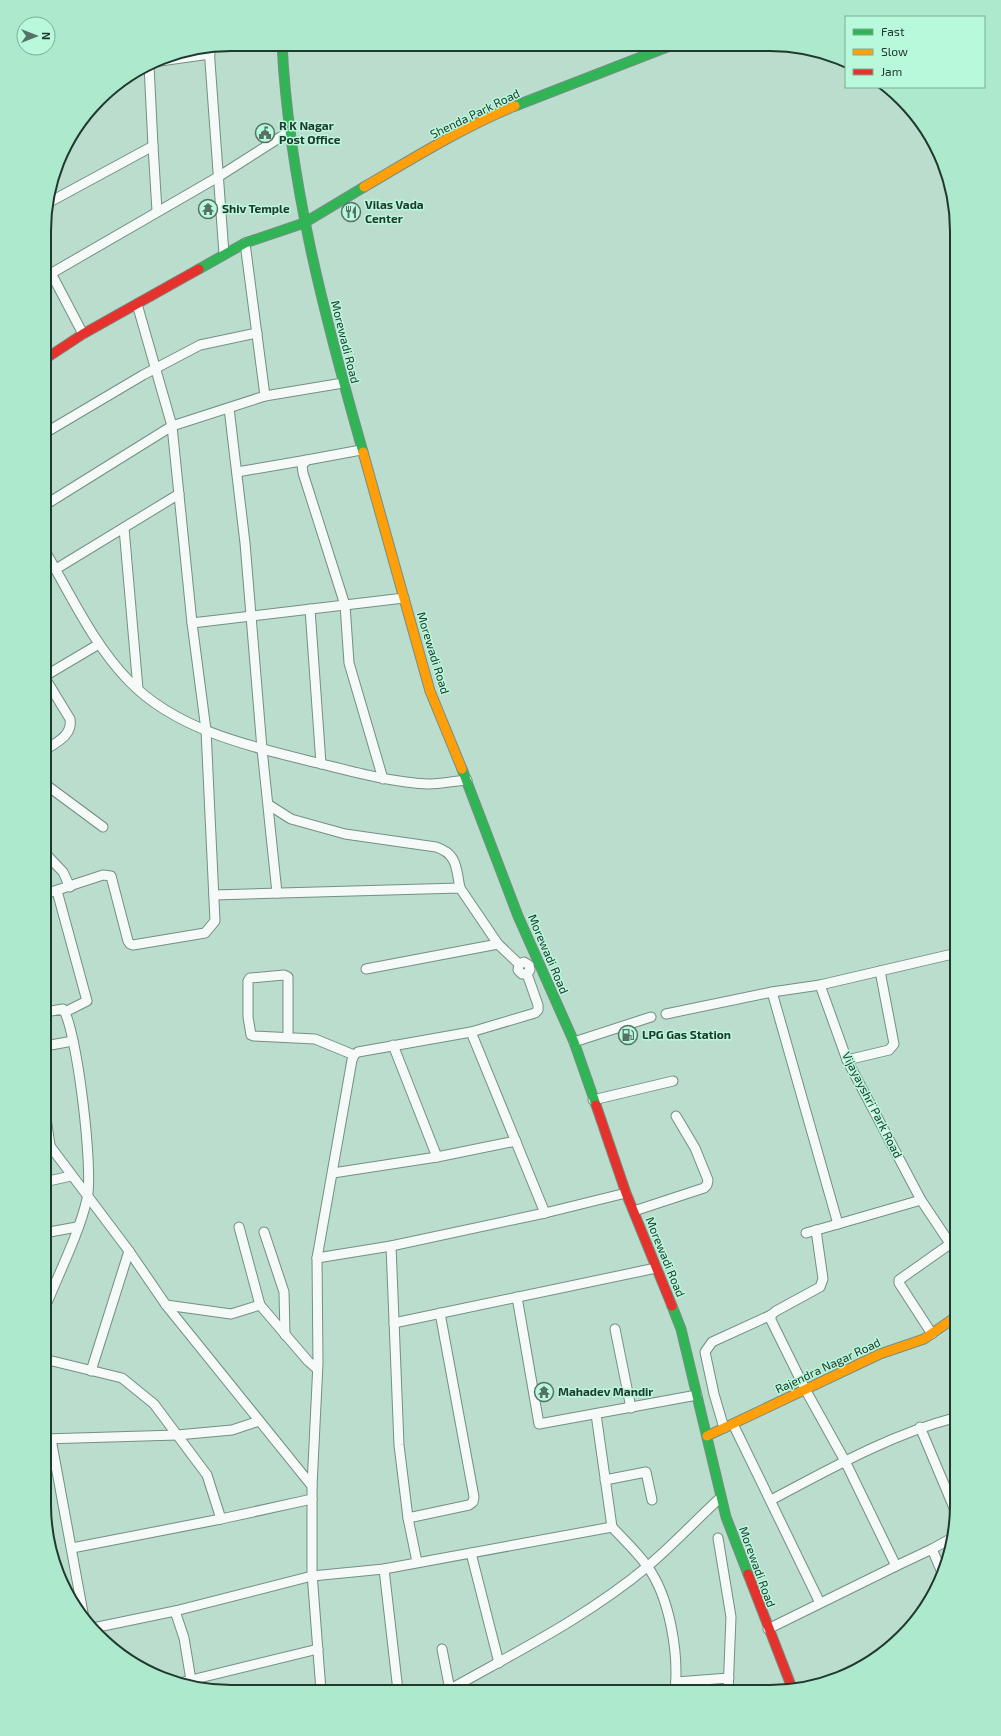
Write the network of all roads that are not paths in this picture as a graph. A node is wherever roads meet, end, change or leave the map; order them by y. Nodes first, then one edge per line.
1 (282, 51) edge
2 (657, 51) edge
3 (210, 52) edge
4 (149, 71) edge
5 (290, 130) junction
6 (153, 146) junction
7 (218, 177) junction
8 (54, 200) edge
9 (157, 211) junction
10 (304, 222) junction
11 (245, 243) junction
12 (224, 254) junction
13 (51, 273) edge
14 (51, 280) edge
15 (137, 304) junction
16 (257, 333) junction
17 (83, 334) junction
18 (51, 355) edge
19 (156, 368) junction
20 (343, 383) junction
21 (265, 396) junction
22 (229, 408) junction
23 (172, 426) junction
24 (51, 429) edge
25 (361, 450) junction
26 (307, 460) junction
27 (237, 472) junction
28 (179, 494) junction
29 (51, 500) edge
30 (124, 528) junction
31 (51, 561) edge
32 (56, 569) junction
33 (404, 598) junction
34 (345, 605) junction
35 (310, 610) junction
36 (251, 616) junction
37 (192, 623) junction
38 (99, 644) junction
39 (51, 671) edge
40 (51, 684) edge
41 (138, 689) junction
42 (206, 730) junction
43 (51, 745) edge
44 (262, 749) junction
45 (321, 764) junction
46 (382, 779) junction
47 (467, 780) junction
48 (51, 788) edge
49 (269, 805) junction
50 (103, 827) dead end
51 (51, 859) edge
52 (70, 887) junction
53 (460, 888) junction
54 (57, 891) junction
55 (51, 892) edge
56 (277, 893) junction
57 (214, 894) junction
58 (498, 944) junction
59 (950, 955) edge
60 (533, 962) junction
61 (519, 964) junction
62 (366, 969) dead end
63 (880, 971) junction
64 (527, 974) junction
65 (820, 985) junction
66 (772, 992) junction
67 (51, 1010) edge
68 (65, 1012) junction
69 (666, 1014) dead end
70 (651, 1017) dead end
71 (471, 1032) junction
72 (288, 1036) junction
73 (72, 1041) junction
74 (574, 1042) junction
75 (51, 1045) edge
76 (393, 1045) junction
77 (354, 1055) junction
78 (847, 1060) junction
79 (673, 1081) dead end
80 (593, 1100) junction
81 (676, 1116) dead end
82 (516, 1141) junction
83 (51, 1147) edge
84 (437, 1156) junction
85 (333, 1173) junction
86 (71, 1176) junction
87 (51, 1180) edge
88 (626, 1193) junction
89 (88, 1198) junction
90 (920, 1200) junction
91 (634, 1211) junction
92 (545, 1213) junction
93 (838, 1224) junction
94 (78, 1227) junction
95 (239, 1227) dead end
96 (816, 1230) junction
97 (51, 1231) edge
98 (264, 1232) dead end
99 (806, 1233) dead end
100 (950, 1244) joint
101 (391, 1246) junction
102 (129, 1251) junction
103 (317, 1258) junction
104 (656, 1268) junction
105 (51, 1293) edge
106 (517, 1297) junction
107 (166, 1305) junction
108 (260, 1305) junction
109 (440, 1313) junction
110 (771, 1315) junction
111 (950, 1321) edge
112 (394, 1323) junction
113 (615, 1328) dead end
114 (284, 1334) junction
115 (932, 1334) junction
116 (51, 1361) edge
117 (317, 1369) junction
118 (91, 1371) junction
119 (804, 1389) junction
120 (697, 1395) junction
121 (631, 1408) junction
122 (596, 1414) junction
123 (259, 1420) junction
124 (950, 1420) edge
125 (729, 1426) junction
126 (920, 1427) junction
127 (177, 1436) junction
128 (707, 1436) junction
129 (51, 1439) edge
130 (51, 1453) edge
131 (845, 1461) junction
132 (605, 1480) junction
133 (312, 1486) junction
134 (720, 1498) junction
135 (950, 1498) edge
136 (312, 1499) junction
137 (652, 1500) dead end
138 (771, 1500) junction
139 (408, 1518) junction
140 (221, 1519) junction
141 (612, 1527) junction
142 (718, 1538) dead end
143 (947, 1541) edge
144 (72, 1548) junction
145 (932, 1549) junction
146 (471, 1553) junction
147 (417, 1562) junction
148 (648, 1566) junction
149 (896, 1566) junction
150 (939, 1566) edge
151 (384, 1569) junction
152 (312, 1576) junction
153 (820, 1603) junction
154 (82, 1606) edge
155 (175, 1611) junction
156 (99, 1627) edge
157 (768, 1629) junction
158 (318, 1649) junction
159 (442, 1649) dead end
160 (499, 1663) junction
161 (729, 1678) junction
162 (191, 1680) joint
163 (676, 1682) junction
164 (790, 1684) edge
165 (321, 1685) edge
166 (397, 1685) edge
167 (448, 1685) edge
168 (458, 1685) edge
169 (676, 1685) edge
170 (728, 1685) edge

1 - 5 main road, Morewadi Road
2 - 10 main road, Shenda Park Road
3 - 7 street
4 - 6 street
5 - 7 street
5 - 10 main road, Morewadi Road
6 - 8 street
6 - 9 street
7 - 9 street
7 - 12 street
9 - 13 street
10 - 11 main road, Shenda Park Road
10 - 20 main road, Morewadi Road
11 - 12 main road, Shenda Park Road
11 - 16 street
12 - 15 main road, Shenda Park Road
14 - 17 street
15 - 17 main road, Shenda Park Road
15 - 19 street
16 - 19 street
16 - 21 street
17 - 18 main road, Shenda Park Road
19 - 23 street
19 - 24 street
20 - 21 street
20 - 25 main road, Morewadi Road
21 - 22 street
22 - 23 street
22 - 27 street
23 - 28 street
23 - 29 street
25 - 26 street
25 - 33 main road, Morewadi Road
26 - 27 street
26 - 34 street
27 - 36 street
28 - 30 street
28 - 37 street
30 - 32 street
30 - 41 street
31 - 32 street
32 - 38 street
33 - 34 street
33 - 47 main road, Morewadi Road
34 - 35 street
34 - 46 street
35 - 36 street
35 - 45 street
36 - 37 street
36 - 44 street
37 - 42 street
38 - 39 street
38 - 41 street
40 - 43 street
41 - 42 street
42 - 44 street
42 - 57 street
44 - 45 street
44 - 49 street
45 - 46 street
46 - 47 street
47 - 60 main road, Morewadi Road
48 - 50 street
49 - 53 street
49 - 56 street
51 - 52 street
52 - 54 street
52 - 57 street
53 - 56 street
53 - 58 street
54 - 55 street
54 - 68 street
56 - 57 street
58 - 61 street
58 - 62 street
59 - 63 street
60 - 61 street
60 - 64 street
60 - 74 main road, Morewadi Road
61 - 64 street
63 - 65 street
63 - 78 street
64 - 71 street
65 - 66 street
65 - 78 street, Vijayayshri Park Road
66 - 69 street
66 - 93 street
67 - 68 street
68 - 73 street
70 - 74 street
71 - 76 street
71 - 82 street
72 - 72 street
72 - 77 street
73 - 75 street
73 - 89 street
74 - 80 main road, Morewadi Road
76 - 77 street
76 - 84 street
77 - 85 street
78 - 90 street, Vijayayshri Park Road
79 - 80 street
80 - 88 main road, Morewadi Road
81 - 91 street
82 - 84 street
82 - 92 street
83 - 86 street
84 - 85 street
85 - 103 street
86 - 87 street
86 - 89 street
88 - 91 main road, Morewadi Road
88 - 92 street
89 - 94 street
89 - 102 street
90 - 93 street
90 - 100 street, Vijayayshri Park Road
91 - 104 main road, Morewadi Road
92 - 101 street
93 - 96 street
94 - 97 street
94 - 105 street
95 - 108 street
96 - 99 street
96 - 110 street
98 - 114 street
100 - 115 street
101 - 103 street
101 - 112 street
102 - 107 street
102 - 118 street
103 - 117 street
104 - 106 street
104 - 120 main road, Morewadi Road
106 - 109 street
106 - 122 street
107 - 108 street
107 - 123 street
108 - 114 street
109 - 112 street
109 - 139 street
110 - 119 street
110 - 125 street
111 - 115 main road, Rajendra Nagar Road
112 - 139 street
113 - 121 street
114 - 117 street
115 - 119 main road, Rajendra Nagar Road
116 - 118 street
117 - 133 street
118 - 127 street
119 - 125 main road, Rajendra Nagar Road
119 - 131 street
120 - 121 street
120 - 128 main road, Morewadi Road
121 - 122 street
122 - 132 street
123 - 127 street
123 - 133 street
124 - 126 street
125 - 128 main road, Rajendra Nagar Road
125 - 138 street
126 - 131 street
126 - 135 street
127 - 129 street
127 - 140 street
128 - 134 main road, Morewadi Road
130 - 144 street
131 - 138 street
131 - 149 street
132 - 137 street
132 - 141 street
133 - 136 street
134 - 148 street
134 - 157 main road, Morewadi Road
136 - 140 street
136 - 152 street
138 - 153 street
139 - 147 street
140 - 144 street
141 - 146 street
141 - 148 street
142 - 161 street
143 - 145 street
144 - 154 street
145 - 149 street
145 - 150 street
146 - 147 street
146 - 160 street
147 - 151 street
148 - 160 street
148 - 163 street
149 - 153 street
151 - 152 street
151 - 166 street
152 - 155 street
152 - 158 street
153 - 157 street
155 - 156 street
155 - 162 street
157 - 164 main road, Morewadi Road
158 - 162 street
158 - 165 street
159 - 167 street
160 - 168 street
161 - 163 street
161 - 170 street
163 - 169 street

